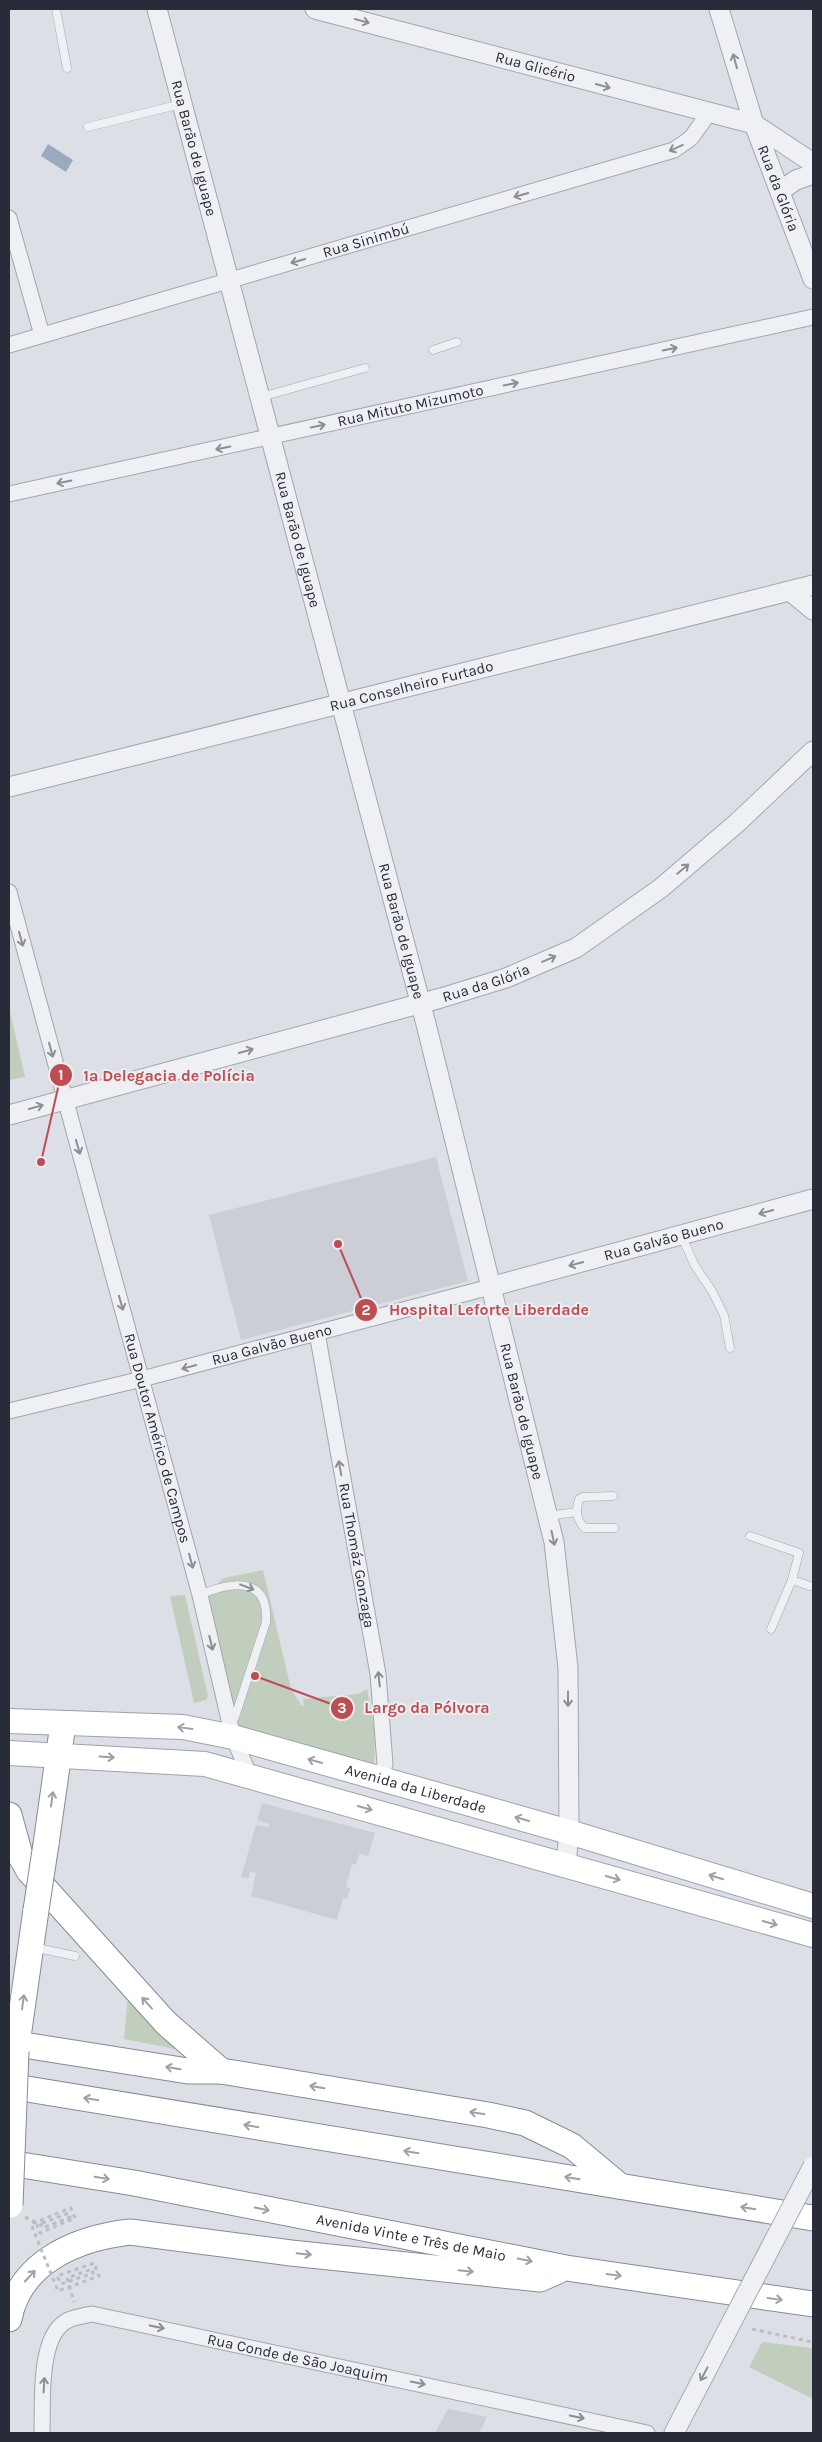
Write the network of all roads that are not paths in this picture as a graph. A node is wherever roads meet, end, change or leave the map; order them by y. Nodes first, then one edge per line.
1 (56, 9) edge
2 (157, 9) edge
3 (315, 9) edge
4 (719, 9) edge
5 (67, 68) dead end
6 (741, 84) junction
7 (183, 104) junction
8 (714, 114) junction
9 (754, 124) junction
10 (88, 127) dead end
11 (813, 163) edge
12 (813, 174) edge
13 (780, 191) junction
14 (9, 218) edge
15 (813, 280) edge
16 (229, 281) junction
17 (813, 317) edge
18 (42, 335) junction
19 (458, 342) dead end
20 (9, 345) edge
21 (433, 350) dead end
22 (365, 368) dead end
23 (261, 397) junction
24 (271, 437) junction
25 (9, 494) edge
26 (813, 585) edge
27 (790, 591) junction
28 (813, 610) edge
29 (342, 704) junction
30 (813, 751) edge
31 (9, 787) edge
32 (9, 892) edge
33 (420, 1004) junction
34 (64, 1100) junction
35 (9, 1115) edge
36 (813, 1199) edge
37 (681, 1235) junction
38 (490, 1287) junction
39 (316, 1333) junction
40 (730, 1348) dead end
41 (142, 1379) junction
42 (14, 1410) edge
43 (613, 1496) dead end
44 (577, 1512) junction
45 (547, 1516) junction
46 (614, 1528) dead end
47 (750, 1536) dead end
48 (792, 1580) junction
49 (813, 1586) edge
50 (200, 1595) junction
51 (771, 1629) dead end
52 (16, 1722) edge
53 (63, 1724) junction
54 (231, 1730) junction
55 (18, 1753) edge
56 (58, 1754) junction
57 (250, 1776) junction
58 (380, 1780) junction
59 (9, 1815) edge
60 (569, 1832) junction
61 (566, 1865) junction
62 (813, 1906) edge
63 (813, 1935) edge
64 (31, 1947) junction
65 (74, 1956) dead end
66 (17, 2048) junction
67 (222, 2071) junction
68 (9, 2086) edge
69 (9, 2163) edge
70 (813, 2166) edge
71 (620, 2186) junction
72 (9, 2208) edge
73 (813, 2218) edge
74 (566, 2268) junction
75 (813, 2304) edge
76 (9, 2319) edge
77 (42, 2433) edge
78 (647, 2433) edge
79 (674, 2433) edge

1 - 5 lane
2 - 7 street, Rua Barão de Iguape
3 -> 8 street, Rua Glicério
6 -> 4 street, Rua da Glória
6 - 8 street
6 - 9 street, Rua da Glória
7 - 10 lane
7 - 16 street, Rua Barão de Iguape
8 - 9 street, Rua Glicério
8 -> 16 street, Rua Sinimbú
9 - 11 street
9 - 13 street, Rua da Glória
12 - 13 street
13 - 15 street, Rua da Glória
14 - 18 street
16 - 18 street, Rua Sinimbú
16 - 23 street, Rua Barão de Iguape
24 -> 17 street, Rua Mituto Mizumoto
18 - 20 street, Rua Sinimbú
19 - 21 lane
22 - 23 lane
23 - 24 street, Rua Barão de Iguape
24 -> 25 street, Rua Mituto Mizumoto
24 - 29 street, Rua Barão de Iguape
26 - 27 street, Rua Conselheiro Furtado
27 - 28 street
27 - 29 street, Rua Conselheiro Furtado
29 - 31 street, Rua Conselheiro Furtado
29 - 33 street, Rua Barão de Iguape
33 -> 30 street, Rua da Glória
32 -> 34 street, Rua Doutor Américo de Campos
34 -> 33 street, Rua da Glória
33 - 38 street, Rua Barão de Iguape
35 -> 34 street, Rua da Glória
34 -> 41 street, Rua Doutor Américo de Campos
36 -> 37 street, Rua Galvão Bueno
37 -> 38 street, Rua Galvão Bueno
37 - 40 lane
38 - 39 street, Rua Galvão Bueno
38 - 45 street, Rua Barão de Iguape
39 -> 41 street, Rua Galvão Bueno
58 -> 39 street, Rua Thomáz Gonzaga
41 - 42 street, Rua Galvão Bueno
41 -> 50 street, Rua Doutor Américo de Campos
43 - 44 lane
44 - 45 lane
44 - 46 lane
45 -> 60 street, Rua Barão de Iguape
47 - 48 lane
48 - 49 lane
48 - 51 lane
50 -> 54 street, Rua Doutor Américo de Campos
50 -> 54 lane
52 - 53 main road, Avenida da Liberdade
54 -> 53 main road, Avenida da Liberdade
53 - 56 highway
54 - 57 street, Rua Doutor Américo de Campos
58 -> 54 main road, Avenida da Liberdade
55 - 56 main road
56 -> 57 main road
64 -> 56 highway, bridge
57 -> 61 main road
60 -> 58 main road, Avenida da Liberdade
67 -> 59 highway
60 - 61 street, Rua Barão de Iguape
62 -> 60 main road, Avenida da Liberdade
61 -> 63 main road
64 - 65 lane
66 -> 64 highway
67 -> 66 highway
66 - 72 highway, bridge
71 -> 67 highway
71 -> 68 highway
69 -> 74 highway, Avenida Vinte e Três de Maio
70 -> 79 street, bridge
73 -> 71 highway
74 -> 75 highway, Avenida Vinte e Três de Maio
76 -> 74 highway
77 -> 78 street, Rua Conde de São Joaquim

